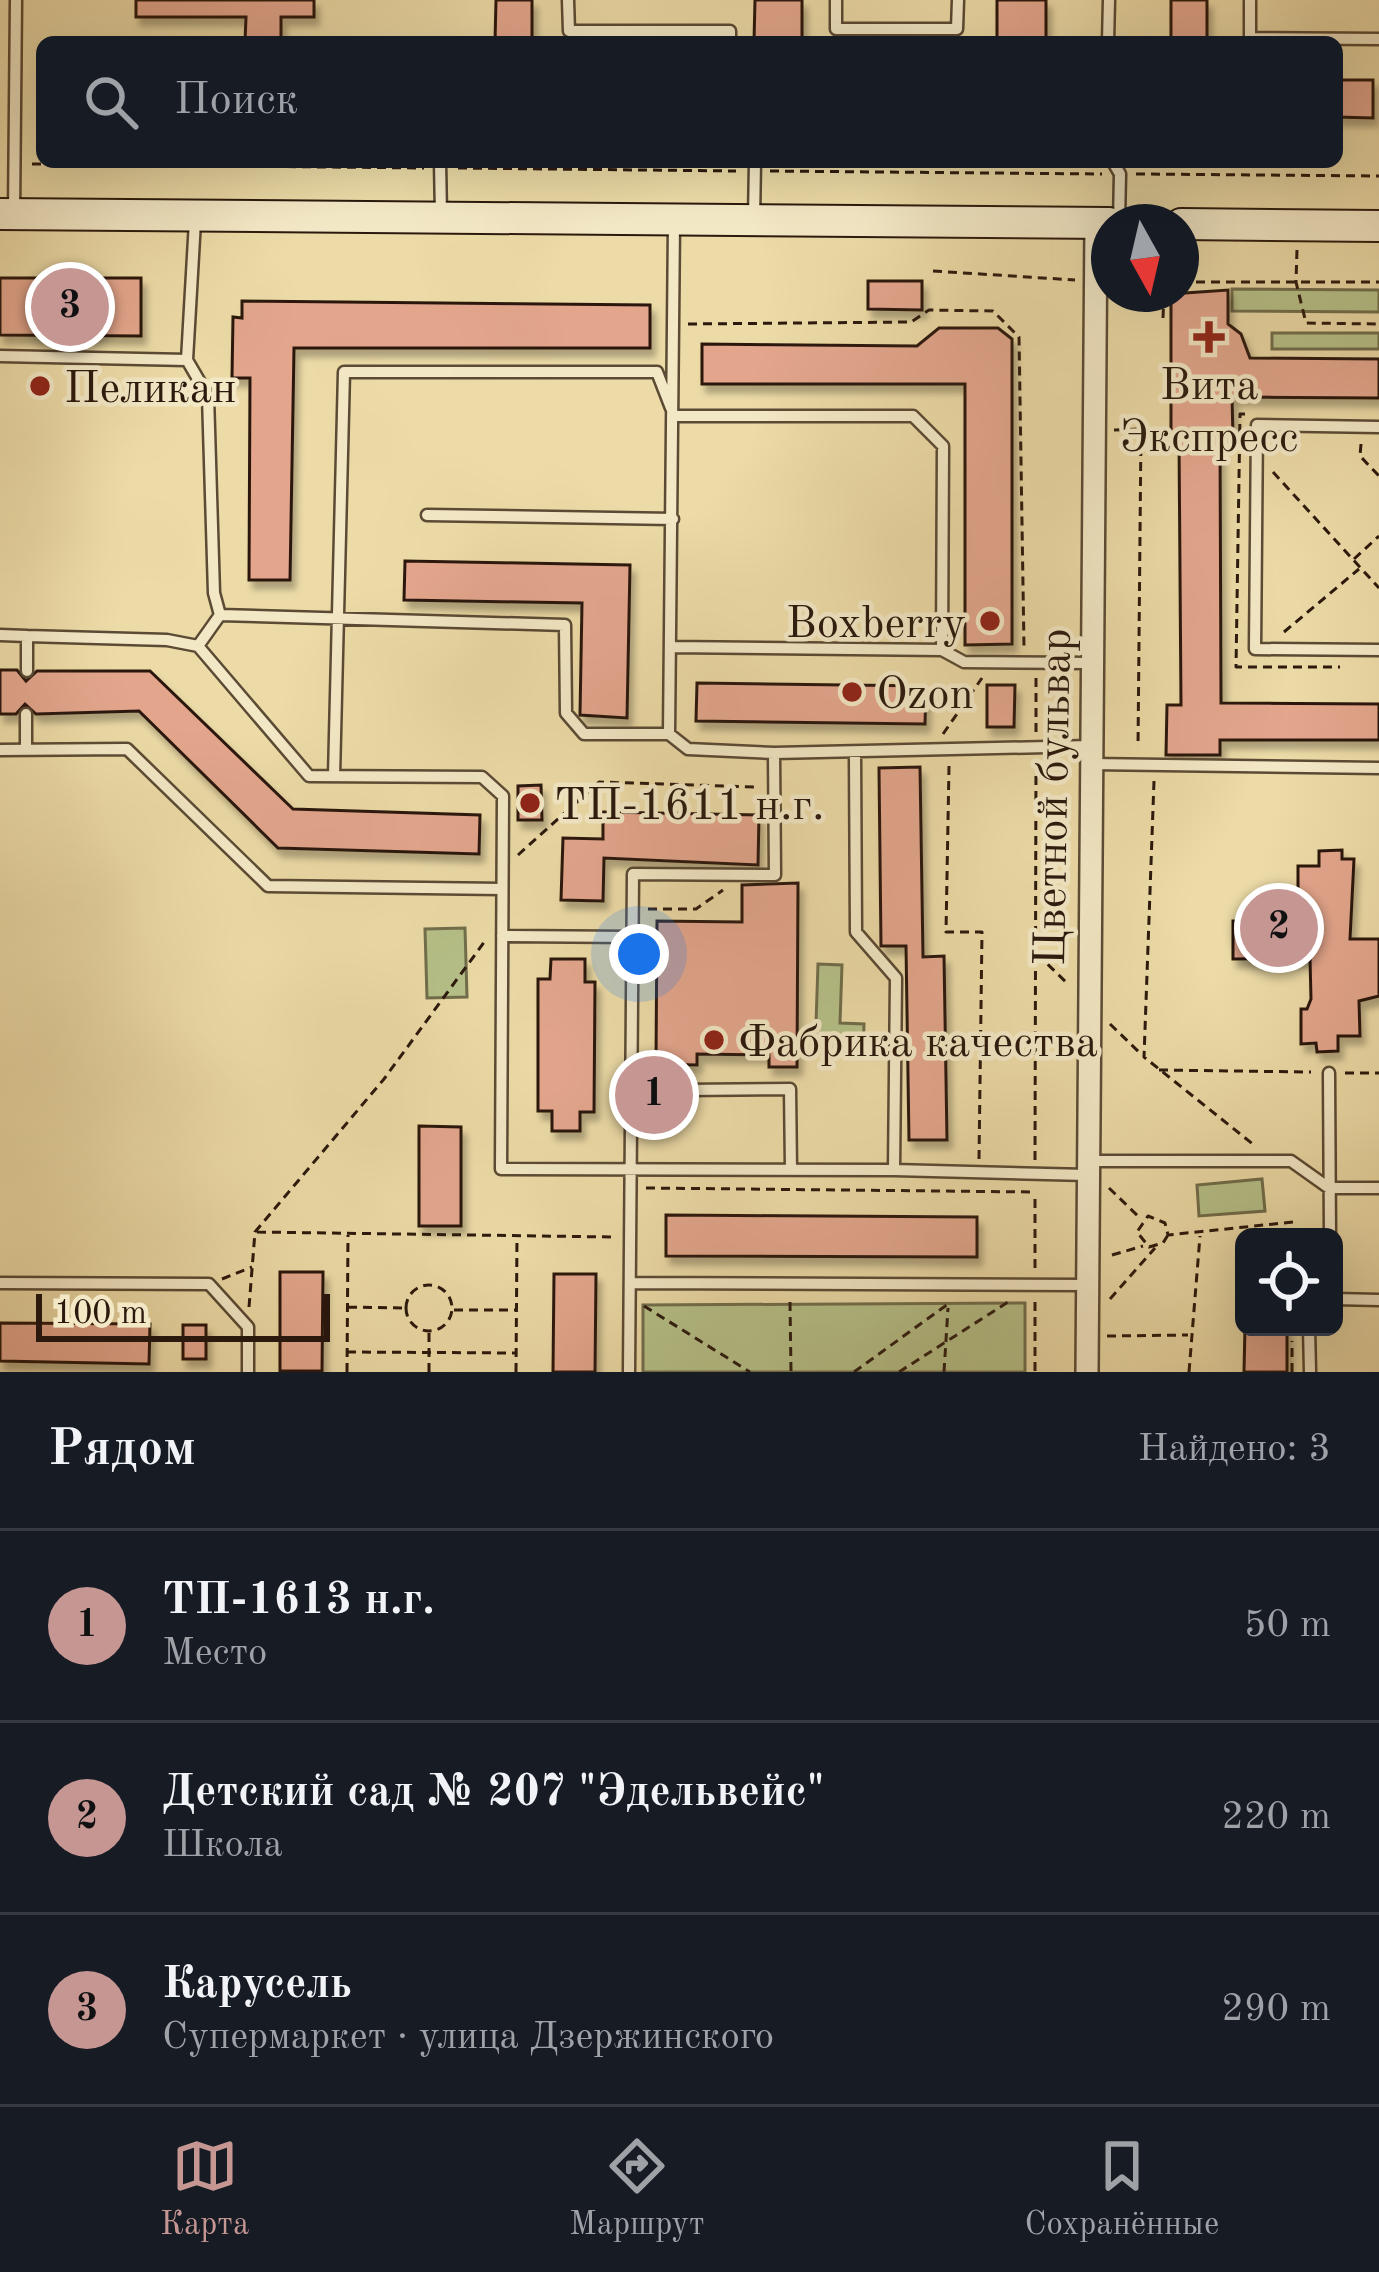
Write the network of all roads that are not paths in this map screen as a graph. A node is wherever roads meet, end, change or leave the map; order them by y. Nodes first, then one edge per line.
1 (16, 0) edge
2 (568, 0) edge
3 (836, 0) edge
4 (958, 0) edge
5 (1109, 0) edge
6 (1250, 0) edge
7 (730, 36) edge
8 (1108, 36) edge
9 (1250, 36) edge
10 (1343, 39) edge
11 (1379, 39) edge
12 (0, 70) edge
13 (15, 70) junction
14 (440, 168) edge
15 (754, 168) edge
16 (1117, 168) edge
17 (1111, 204) edge
18 (7, 214) edge
19 (195, 216) junction
20 (441, 218) junction
21 (674, 220) junction
22 (754, 221) junction
23 (1091, 223) edge
24 (1199, 224) edge
25 (1379, 226) edge
26 (1096, 312) edge
27 (0, 356) edge
28 (188, 360) junction
29 (675, 416) junction
30 (1379, 427) edge
31 (427, 515) dead end
32 (673, 519) junction
33 (220, 615) junction
34 (338, 620) junction
35 (0, 635) edge
36 (27, 636) junction
37 (198, 646) junction
38 (671, 646) junction
39 (943, 650) junction
40 (1379, 650) edge
41 (1092, 663) junction
42 (27, 670) dead end
43 (26, 714) dead end
44 (668, 734) junction
45 (0, 750) edge
46 (26, 750) junction
47 (774, 754) junction
48 (855, 755) junction
49 (1091, 755) junction
50 (1379, 768) edge
51 (334, 776) junction
52 (502, 890) junction
53 (502, 936) junction
54 (631, 937) junction
55 (1329, 1072) road end
56 (630, 1074) junction
57 (630, 1170) junction
58 (790, 1170) junction
59 (894, 1170) junction
60 (1087, 1172) junction
61 (1330, 1188) junction
62 (1379, 1188) edge
63 (1330, 1228) edge
64 (1088, 1274) junction
65 (0, 1283) edge
66 (630, 1289) junction
67 (1343, 1299) edge
68 (1379, 1300) edge
69 (1309, 1336) edge
70 (248, 1372) edge
71 (629, 1372) edge
72 (1087, 1372) edge
73 (1310, 1372) edge

1 - 13 lane
2 - 7 lane
3 - 4 lane
5 - 8 lane
6 - 9 lane
10 - 11 lane
12 - 13 lane
13 - 18 lane
14 - 20 lane
15 - 22 lane
16 - 17 lane
18 - 19 main road
19 - 20 main road
19 - 28 lane
20 - 21 main road
21 - 22 main road
21 - 29 lane
22 - 23 main road
24 - 25 main road
26 - 41 street, Цветной бульвар
27 - 28 lane
28 - 33 lane
29 - 32 lane
29 - 34 lane
29 - 39 lane
30 - 40 lane
31 - 32 lane
32 - 38 lane
33 - 34 lane
33 - 37 lane
34 - 44 lane
34 - 51 lane
35 - 36 lane
36 - 37 lane
36 - 42 lane
37 - 51 lane
38 - 39 lane
38 - 44 lane
39 - 41 lane
41 - 49 street, Цветной бульвар
43 - 46 lane
44 - 47 lane
45 - 46 lane
46 - 52 lane
47 - 48 lane
47 - 54 lane
48 - 49 lane
48 - 59 lane
49 - 50 lane
49 - 60 street, Цветной бульвар
51 - 52 lane
52 - 53 lane
53 - 54 lane
53 - 57 lane
54 - 56 lane
55 - 61 lane
56 - 57 lane
56 - 58 lane
57 - 58 lane
57 - 66 lane
58 - 59 lane
59 - 60 lane
60 - 61 lane
60 - 64 street, Цветной бульвар
61 - 62 lane
61 - 63 lane
64 - 66 lane
64 - 72 street, Цветной бульвар
65 - 70 lane
66 - 71 lane
67 - 68 lane
69 - 73 lane

